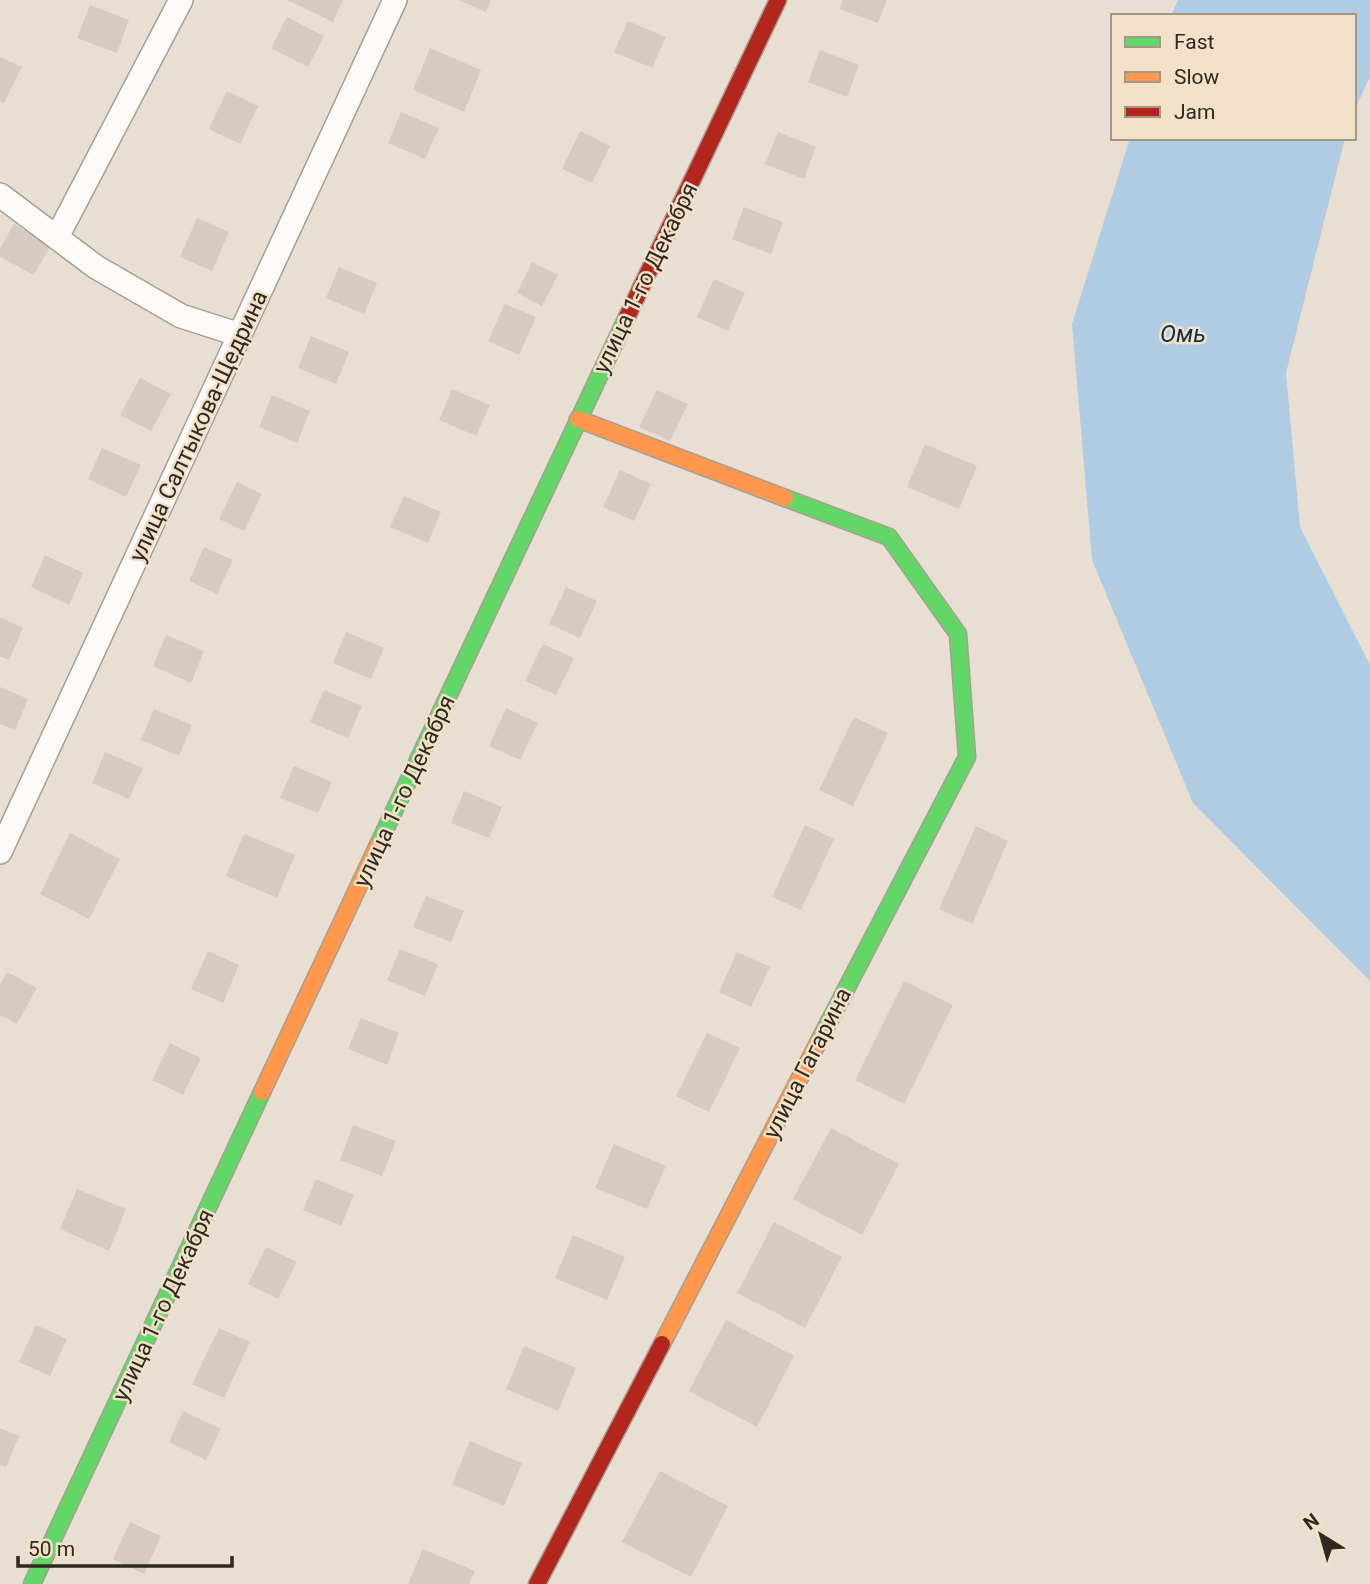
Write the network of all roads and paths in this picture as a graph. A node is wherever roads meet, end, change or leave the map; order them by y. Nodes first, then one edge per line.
1 (181, 0) edge
2 (395, 0) edge
3 (778, 0) edge
4 (0, 195) edge
5 (57, 237) junction
6 (240, 335) junction
7 (578, 419) junction
8 (0, 852) edge
9 (32, 1584) edge
10 (537, 1584) edge

1 - 5 street
2 - 6 street, улица Салтыкова-Щедрина
3 - 7 street, улица 1-го Декабря
4 - 5 street
5 - 6 street
6 - 8 street, улица Салтыкова-Щедрина
7 - 9 street, улица 1-го Декабря
7 - 10 street, улица Гагарина

